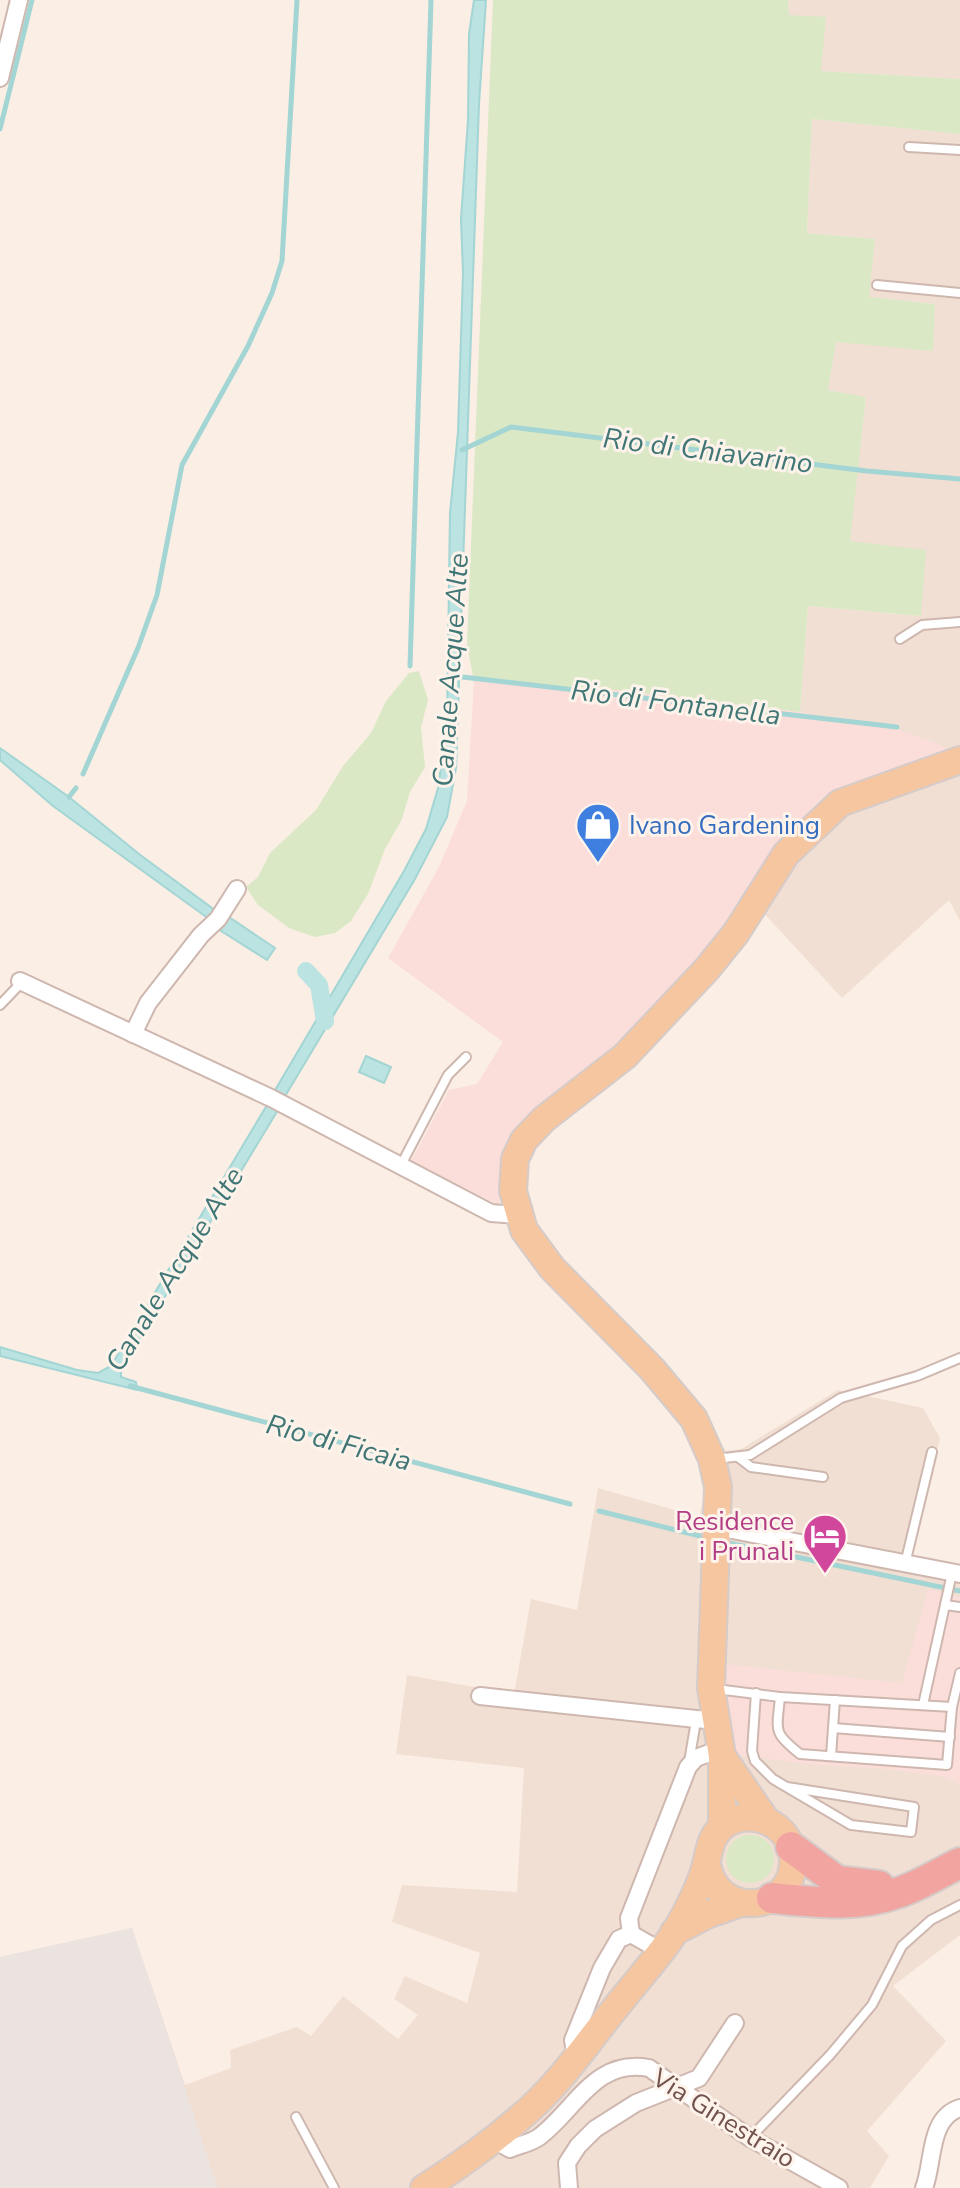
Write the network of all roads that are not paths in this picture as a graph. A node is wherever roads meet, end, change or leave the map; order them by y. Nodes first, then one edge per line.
1 (19, 0) edge
2 (0, 78) edge
3 (909, 147) dead end
4 (960, 150) edge
5 (877, 285) dead end
6 (960, 293) edge
7 (960, 622) edge
8 (900, 639) dead end
9 (960, 760) edge
10 (237, 889) dead end
11 (21, 982) joint
12 (0, 1005) edge
13 (133, 1034) junction
14 (466, 1057) dead end
15 (401, 1165) junction
16 (518, 1215) junction
17 (960, 1358) edge
18 (932, 1452) dead end
19 (738, 1457) junction
20 (712, 1459) junction
21 (823, 1477) dead end
22 (717, 1527) junction
23 (905, 1564) junction
24 (956, 1574) edge
25 (945, 1605) junction
26 (960, 1607) edge
27 (960, 1673) edge
28 (711, 1688) junction
29 (756, 1693) junction
30 (480, 1696) dead end
31 (780, 1697) junction
32 (835, 1700) junction
33 (923, 1705) junction
34 (952, 1707) junction
35 (706, 1721) junction
36 (833, 1728) junction
37 (950, 1737) junction
38 (721, 1752) junction
39 (831, 1756) junction
40 (688, 1767) junction
41 (787, 1787) junction
42 (766, 1820) junction
43 (722, 1827) junction
44 (791, 1847) junction
45 (707, 1863) junction
46 (960, 1863) edge
47 (920, 1882) junction
48 (772, 1898) junction
49 (741, 1903) junction
50 (960, 1905) edge
51 (631, 1934) junction
52 (668, 1942) junction
53 (735, 2023) dead end
54 (576, 2057) junction
55 (679, 2087) junction
56 (960, 2108) edge
57 (296, 2117) dead end
58 (750, 2138) junction
59 (492, 2139) junction
60 (438, 2184) edge
61 (334, 2188) edge
62 (569, 2188) edge
63 (839, 2188) edge
64 (924, 2188) edge

1 - 2 street
3 - 4 lane
5 - 6 lane
7 - 8 lane
9 - 16 main road
10 - 13 street
11 - 12 lane
11 - 13 street
13 - 15 street
14 - 15 lane
15 - 16 street
16 - 20 main road
17 - 19 lane
18 - 23 lane
19 - 20 lane
19 - 21 lane
20 - 22 main road
22 - 23 street
22 - 28 main road
23 - 24 street
24 - 25 lane
25 - 26 lane
25 - 33 lane
27 - 34 lane
28 - 29 lane
28 - 35 main road
29 - 31 lane
29 - 41 lane
30 - 35 street
31 - 32 lane
31 - 39 lane
32 - 33 lane
32 - 36 lane
33 - 34 lane
34 - 37 lane
35 - 38 main road
35 - 40 lane
36 - 37 lane
36 - 39 lane
37 - 39 lane
38 - 40 street
38 - 42 main road
38 - 43 main road
40 - 51 street
41 - 41 lane
42 - 43 main road
42 - 44 main road
43 - 45 main road
44 - 47 highway
44 - 48 main road
45 - 49 main road
45 - 52 main road
46 - 47 highway
47 - 48 highway
48 - 49 main road
49 - 52 main road
50 - 58 lane
51 - 52 street
51 - 54 street
52 - 54 main road
53 - 55 street
54 - 59 main road
55 - 58 street, Via Ginestraio
55 - 59 street, Via Ginestraio
55 - 62 street
56 - 64 street
57 - 61 lane
58 - 63 street, Via Ginestraio
59 - 60 main road

